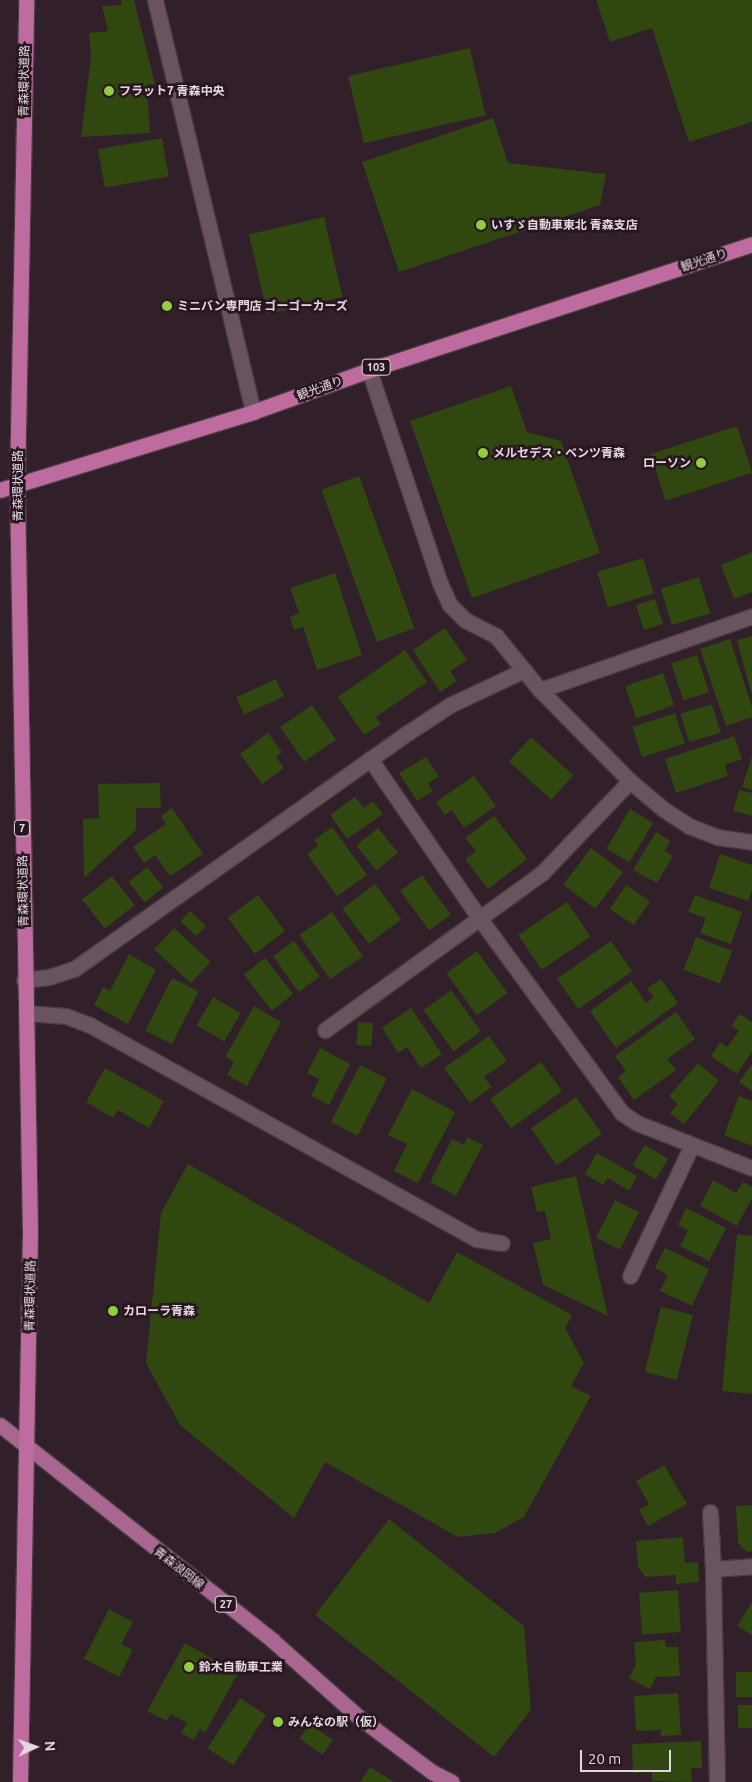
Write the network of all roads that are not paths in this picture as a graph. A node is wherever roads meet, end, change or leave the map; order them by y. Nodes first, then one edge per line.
1 (26, 0) edge
2 (155, 0) edge
3 (752, 244) edge
4 (369, 370) junction
5 (253, 412) junction
6 (18, 484) junction
7 (0, 490) edge
8 (752, 616) edge
9 (524, 670) junction
10 (540, 690) junction
11 (370, 759) junction
12 (630, 781) junction
13 (752, 842) edge
14 (480, 919) junction
15 (24, 980) junction
16 (26, 1013) junction
17 (325, 1030) dead end
18 (692, 1144) junction
19 (752, 1168) edge
20 (502, 1243) dead end
21 (630, 1276) dead end
22 (0, 1426) edge
23 (28, 1450) junction
24 (710, 1512) dead end
25 (752, 1566) edge
26 (714, 1569) junction
27 (20, 1782) edge
28 (452, 1782) edge
29 (717, 1782) edge

1 - 6 highway, 青森環状道路 / 7
2 - 5 street
3 - 4 highway, 観光通り / 103
4 - 5 highway, 観光通り / 103
4 - 9 street
5 - 6 highway, 観光通り / 103
6 - 7 highway, 観光通り / 103
6 - 15 highway, 青森環状道路 / 7
8 - 10 street
9 - 10 street
9 - 11 street
10 - 12 street
11 - 14 street
11 - 15 street
12 - 13 street
12 - 14 street
14 - 17 street
14 - 18 street
15 - 16 highway, 青森環状道路 / 7
16 - 20 street
16 - 23 highway, 青森環状道路 / 7
18 - 19 street
18 - 21 street
22 - 23 main road, 青森浪岡線 / 27
23 - 27 highway, 青森環状道路 / 7
23 - 28 main road, 青森浪岡線 / 27
24 - 26 street
25 - 26 street
26 - 29 street

